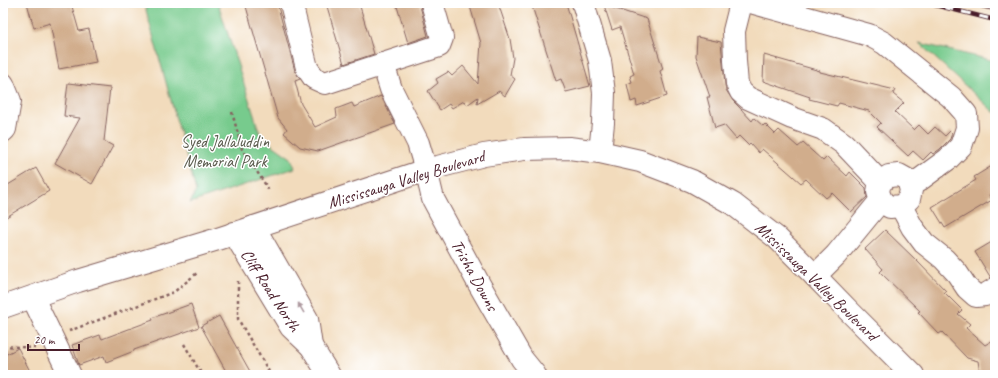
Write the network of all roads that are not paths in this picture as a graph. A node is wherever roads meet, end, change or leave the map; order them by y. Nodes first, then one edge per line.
1 (290, 3) edge
2 (432, 3) edge
3 (583, 3) edge
4 (741, 3) edge
5 (754, 3) edge
6 (383, 64) junction
7 (3, 84) edge
8 (3, 131) edge
9 (600, 152) junction
10 (426, 170) junction
11 (910, 185) junction
12 (887, 196) junction
13 (244, 230) junction
14 (815, 276) junction
15 (995, 289) edge
16 (33, 298) junction
17 (3, 307) edge
18 (70, 375) edge
19 (329, 375) edge
20 (535, 375) edge
21 (913, 375) edge

1 - 6 street
2 - 6 street
3 - 9 street
4 - 12 street
5 - 11 street
6 - 10 street, Trisha Downs
7 - 8 street
9 - 10 street, Mississauga Valley Boulevard
9 - 14 street, Mississauga Valley Boulevard
10 - 13 street, Mississauga Valley Boulevard
10 - 20 street, Trisha Downs
11 - 12 street
11 - 12 street
12 - 14 street
12 - 15 street
13 - 16 street, Mississauga Valley Boulevard
13 - 19 street, Cliff Road North
14 - 21 street, Mississauga Valley Boulevard
16 - 17 street, Mississauga Valley Boulevard
16 - 18 street

